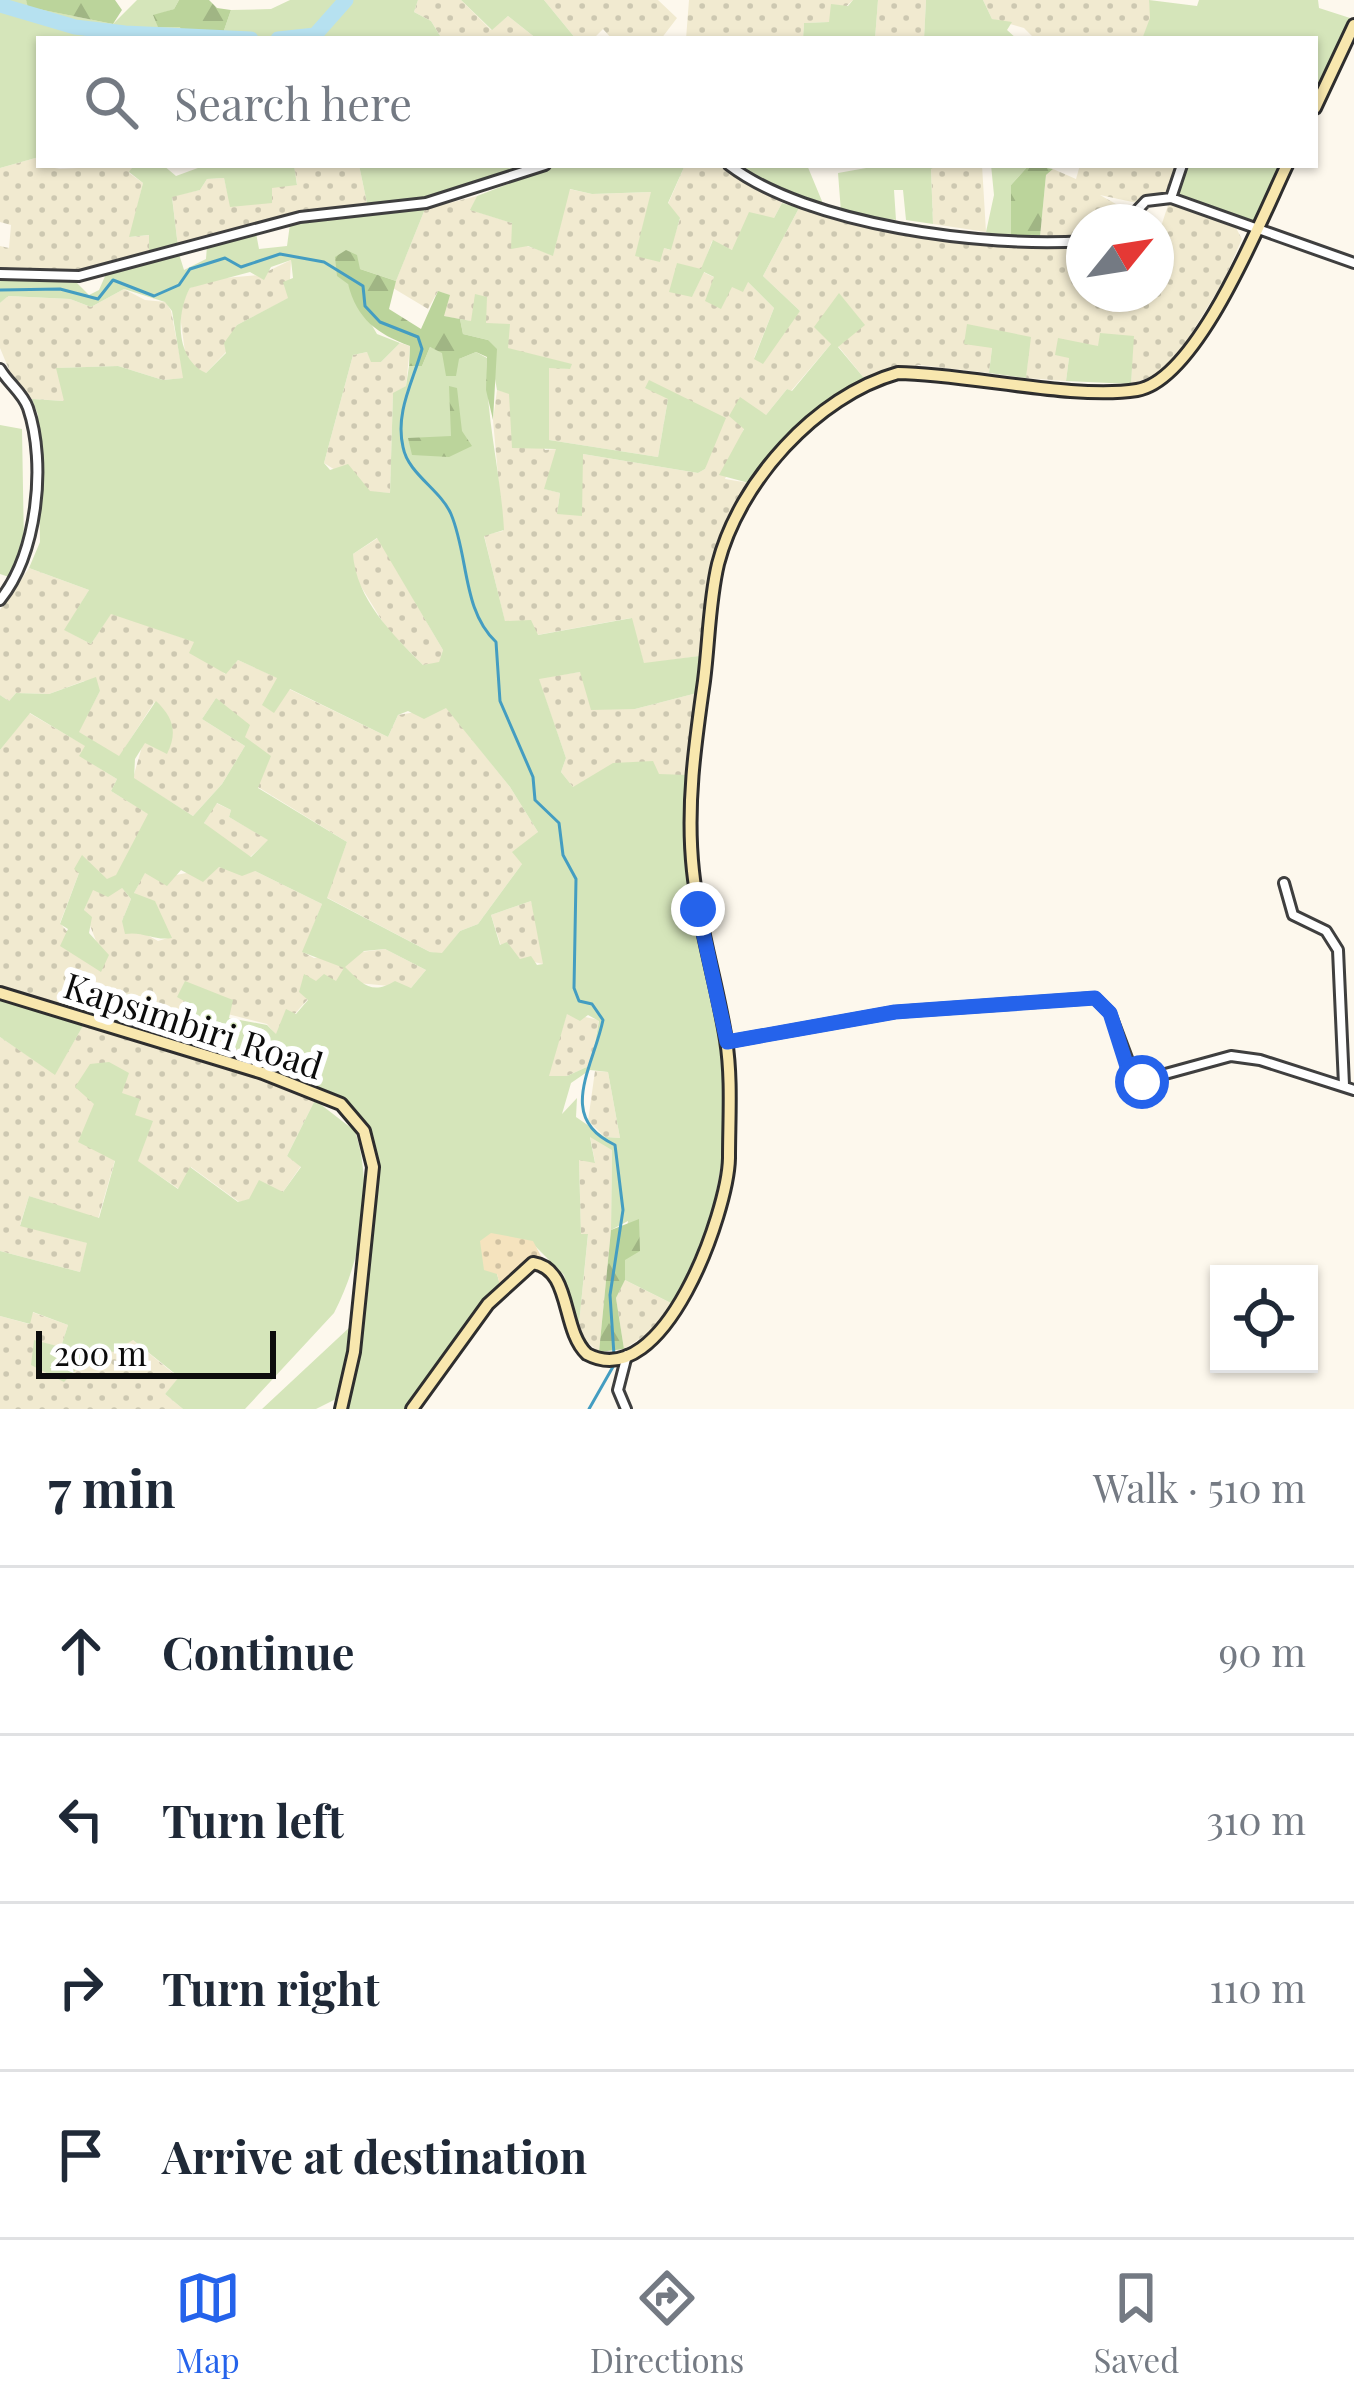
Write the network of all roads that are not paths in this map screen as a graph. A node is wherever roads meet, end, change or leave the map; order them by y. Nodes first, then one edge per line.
1 (1354, 25) edge
2 (1318, 102) edge
3 (536, 168) edge
4 (734, 168) edge
5 (1181, 168) edge
6 (1286, 168) edge
7 (1171, 198) junction
8 (1143, 204) edge
9 (1257, 228) junction
10 (1066, 242) edge
11 (1354, 263) edge
12 (0, 274) edge
13 (0, 369) edge
14 (0, 600) edge
15 (1284, 883) dead end
16 (0, 993) edge
17 (727, 1042) junction
18 (1349, 1087) edge
19 (619, 1356) junction
20 (341, 1409) edge
21 (412, 1409) edge
22 (626, 1409) edge

1 - 2 street
3 - 12 street
4 - 10 street
5 - 7 street
6 - 9 street
7 - 8 street
7 - 9 street
9 - 11 street
9 - 17 street
13 - 14 street
15 - 18 street
16 - 20 street, Kapsimbiri Road
17 - 18 street
17 - 19 street
19 - 21 street
19 - 22 street

